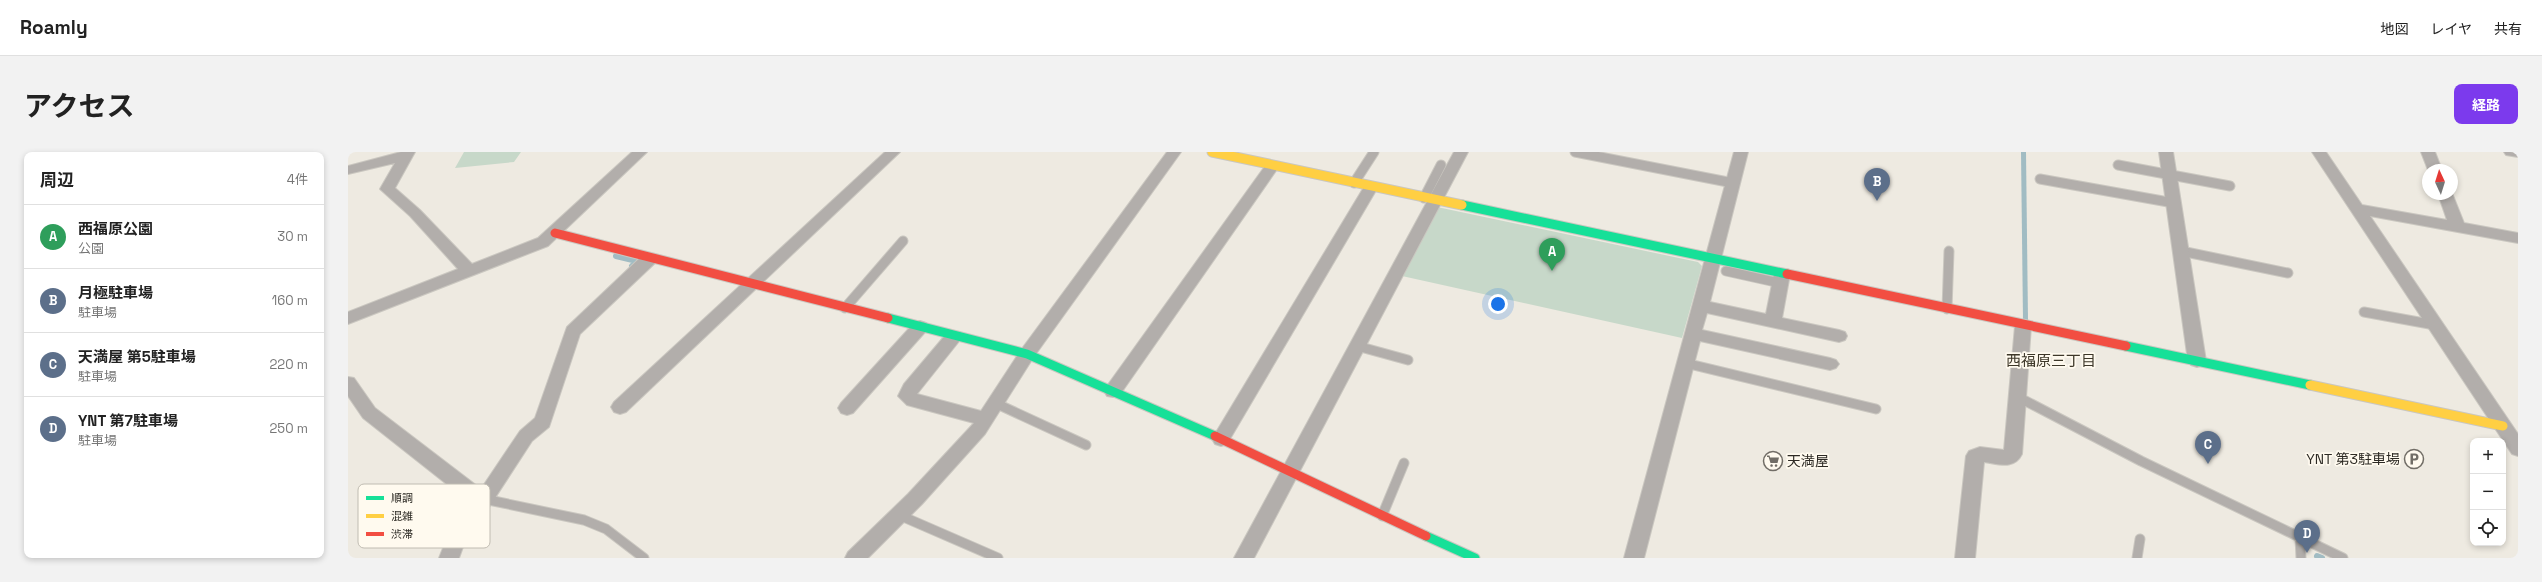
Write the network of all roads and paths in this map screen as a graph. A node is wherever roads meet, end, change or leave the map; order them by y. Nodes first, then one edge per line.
1 (640, 152) edge
2 (893, 152) edge
3 (1174, 152) edge
4 (1212, 152) edge
5 (1374, 152) edge
6 (1461, 152) edge
7 (1575, 152) edge
8 (1741, 152) edge
9 (2166, 152) edge
10 (2319, 152) edge
11 (2428, 152) edge
12 (2512, 152) edge
13 (2518, 153) edge
14 (407, 154) edge
15 (1441, 164) dead end
16 (2433, 164) edge
17 (1273, 165) junction
18 (2118, 165) dead end
19 (348, 170) edge
20 (2169, 175) junction
21 (2040, 179) dead end
22 (1354, 183) junction
23 (1733, 183) junction
24 (2230, 186) dead end
25 (1371, 187) junction
26 (1430, 200) junction
27 (2447, 200) edge
28 (2174, 203) junction
29 (2357, 209) junction
30 (2458, 226) junction
31 (555, 233) junction
32 (2518, 238) edge
33 (904, 241) dead end
34 (1949, 251) dead end
35 (2181, 251) junction
36 (1713, 258) junction
37 (649, 259) junction
38 (469, 271) junction
39 (1726, 271) dead end
40 (2288, 273) dead end
41 (1781, 278) junction
42 (751, 284) junction
43 (1700, 306) junction
44 (845, 308) junction
45 (1946, 309) junction
46 (2364, 312) dead end
47 (348, 318) edge
48 (1773, 321) junction
49 (2435, 325) junction
50 (2023, 326) junction
51 (920, 327) junction
52 (1693, 334) junction
53 (954, 336) junction
54 (1839, 336) dead end
55 (1357, 346) junction
56 (1027, 354) junction
57 (1408, 360) dead end
58 (2197, 361) junction
59 (1685, 363) junction
60 (1830, 364) dead end
61 (348, 383) edge
62 (1113, 391) junction
63 (2018, 397) junction
64 (995, 403) junction
65 (620, 407) dead end
66 (847, 408) dead end
67 (1876, 409) dead end
68 (985, 418) junction
69 (2503, 426) junction
70 (1221, 440) junction
71 (1086, 445) dead end
72 (2518, 449) edge
73 (1404, 463) dead end
74 (1289, 473) junction
75 (460, 484) edge
76 (490, 490) edge
77 (490, 500) edge
78 (899, 515) junction
79 (1382, 516) junction
80 (2140, 538) dead end
81 (2300, 538) junction
82 (453, 548) edge
83 (449, 558) edge
84 (644, 558) edge
85 (855, 558) edge
86 (998, 558) edge
87 (1244, 558) edge
88 (1475, 558) edge
89 (1634, 558) edge
90 (1965, 558) edge
91 (2137, 558) edge
92 (2301, 558) edge
93 (2343, 558) edge

1 - 31 street
2 - 42 street
3 - 56 street
4 - 17 street
5 - 22 lane
6 - 26 street
7 - 23 lane
8 - 23 street
9 - 20 street
10 - 29 street
11 - 16 street
12 - 13 street
14 - 19 street
14 - 38 street
15 - 26 lane
17 - 22 street
17 - 62 street
18 - 20 lane
20 - 24 lane
20 - 28 street
21 - 28 lane
22 - 25 street
23 - 36 street
25 - 26 street
25 - 70 street
26 - 36 street
26 - 55 street
27 - 30 street
28 - 35 street
29 - 30 street
29 - 49 street
30 - 32 street
31 - 37 street
31 - 38 street
33 - 44 lane
34 - 45 lane
35 - 40 lane
35 - 58 street
36 - 41 street
36 - 43 street
37 - 42 street
37 - 76 street
38 - 47 street
39 - 41 lane
41 - 45 street
41 - 48 street
42 - 44 street
42 - 65 street
43 - 48 street
43 - 52 street
44 - 51 street
45 - 50 street
46 - 49 lane
48 - 54 street
49 - 69 street
50 - 58 street
50 - 63 street
51 - 53 street
51 - 66 street
52 - 59 street
52 - 60 street
53 - 56 street
53 - 68 street
55 - 57 lane
55 - 74 street
56 - 62 street
56 - 64 street
58 - 69 street
59 - 67 lane
59 - 89 street
61 - 75 street
62 - 70 street
63 - 81 lane
63 - 90 street
64 - 68 street
64 - 71 lane
68 - 78 street
69 - 72 street
70 - 74 street
73 - 79 lane
74 - 79 street
74 - 87 street
77 - 84 lane
78 - 85 street
78 - 86 lane
79 - 88 street
80 - 91 lane
81 - 92 lane
81 - 93 lane
82 - 83 street

